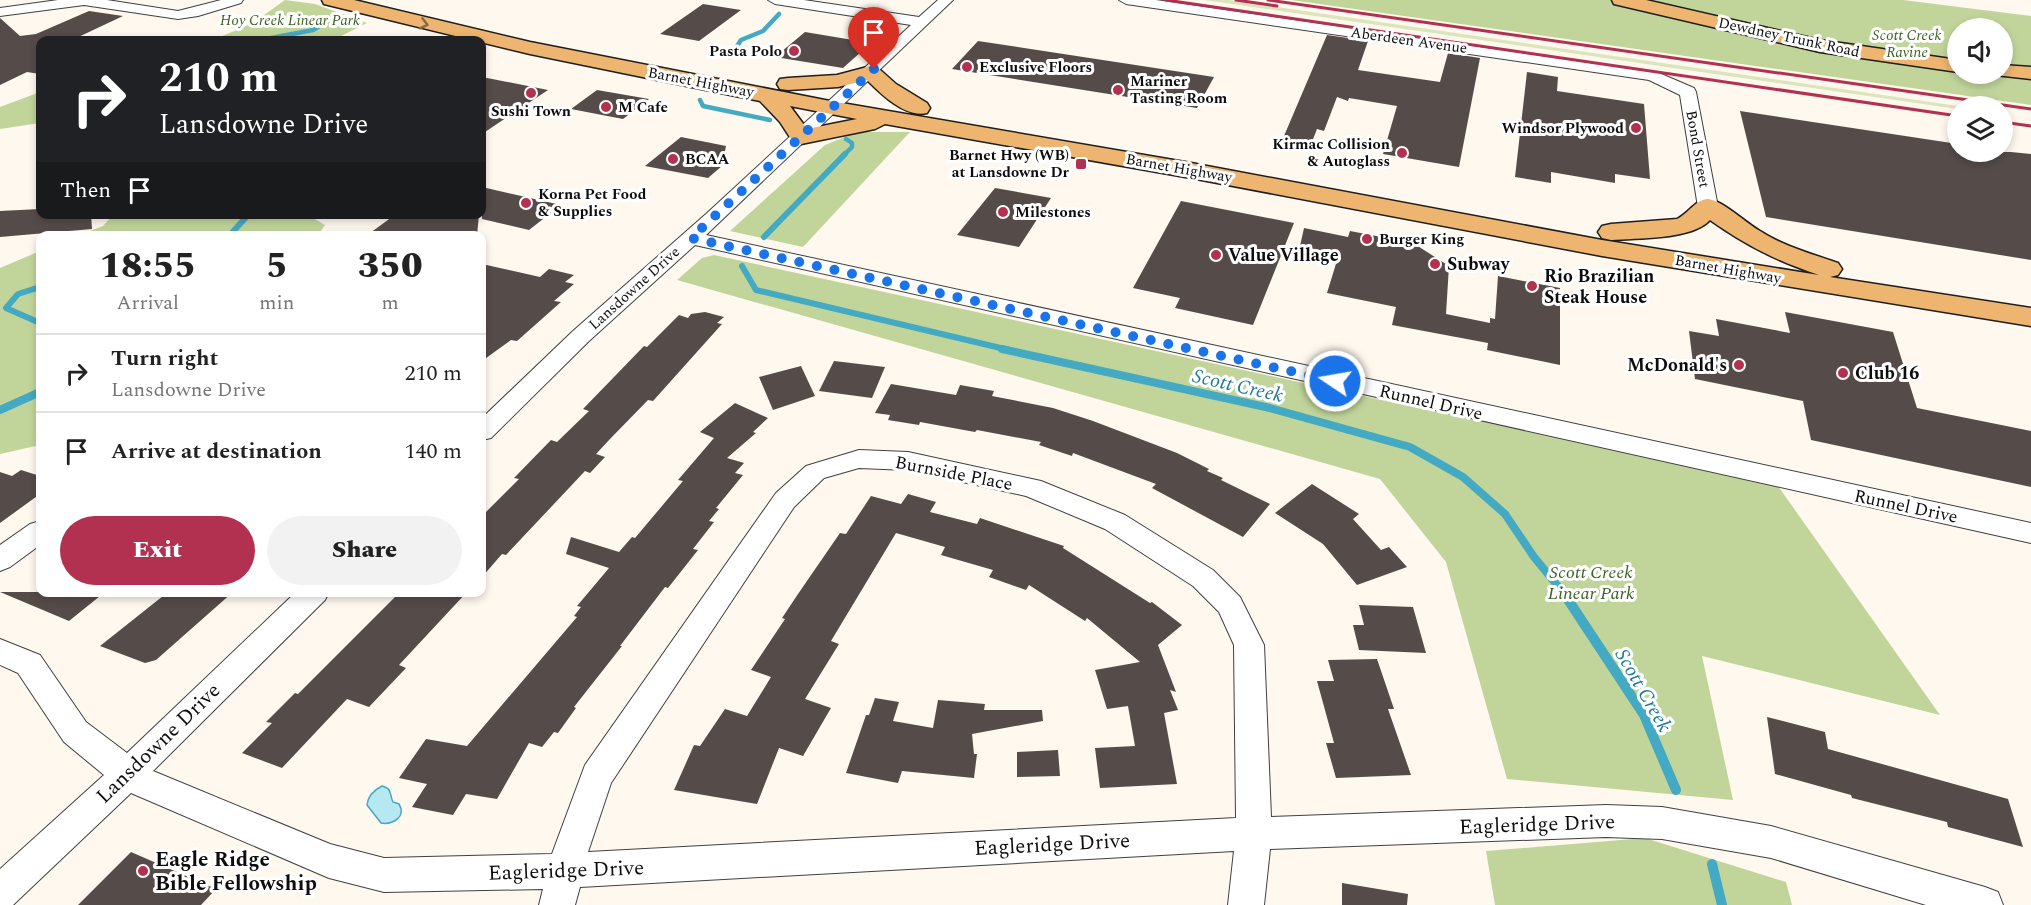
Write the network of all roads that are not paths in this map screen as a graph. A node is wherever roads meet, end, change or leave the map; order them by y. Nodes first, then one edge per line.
1 (331, 0) edge
2 (390, 0) edge
3 (775, 0) edge
4 (946, 0) edge
5 (1126, 0) edge
6 (1621, 0) edge
7 (228, 1) edge
8 (0, 12) edge
9 (922, 22) junction
10 (473, 36) edge
11 (486, 39) edge
12 (1947, 64) edge
13 (871, 72) junction
14 (2013, 72) edge
15 (2031, 74) edge
16 (788, 84) junction
17 (1688, 92) joint
18 (767, 95) junction
19 (839, 101) junction
20 (919, 108) junction
21 (894, 119) junction
22 (801, 137) junction
23 (1708, 207) junction
24 (1611, 231) junction
25 (691, 238) junction
26 (1714, 249) junction
27 (1686, 262) junction
28 (1828, 269) junction
29 (2031, 304) edge
30 (2031, 317) edge
31 (486, 428) edge
32 (2031, 533) edge
33 (36, 534) edge
34 (0, 560) edge
35 (310, 597) edge
36 (0, 651) edge
37 (128, 774) junction
38 (1254, 833) junction
39 (565, 870) junction
40 (0, 893) edge
41 (557, 905) edge
42 (1246, 905) edge
43 (1985, 905) edge

1 -> 10 main road, Barnet Highway
2 - 16 main road, Barnet Highway
3 - 9 street
4 - 9 street, Lansdowne Drive
5 - 17 street, Aberdeen Avenue
6 - 12 main road, Dewdney Trunk Road
7 - 8 street
9 - 13 street, Lansdowne Drive
11 -> 18 main road, Barnet Highway
13 - 16 main road
13 - 19 street, Lansdowne Drive
13 - 20 main road
14 - 15 main road
16 - 19 main road, Barnet Highway
17 - 23 street, Bond Street
18 - 19 main road, Barnet Highway
18 - 22 main road
19 - 20 main road, Barnet Highway
19 - 21 main road, Barnet Highway
19 - 22 street, Lansdowne Drive
20 - 24 main road, Barnet Highway
21 - 22 main road
21 - 27 main road, Barnet Highway
22 - 25 street, Lansdowne Drive
23 - 24 main road
23 - 26 main road
23 - 28 main road
24 - 26 main road, Barnet Highway
25 - 31 street, Lansdowne Drive
25 - 32 street, Runnel Drive
26 - 27 main road
26 - 28 main road, Barnet Highway
27 - 30 main road, Barnet Highway
28 - 29 main road, Barnet Highway
33 - 34 street
35 - 37 street, Lansdowne Drive
36 - 37 street, Eagleridge Drive
37 - 39 street, Eagleridge Drive
37 - 40 street, Lansdowne Drive
38 - 39 street, Eagleridge Drive
38 - 39 street, Burnside Place
38 - 42 street, Burnside Place
38 - 43 street, Eagleridge Drive
39 - 41 street, Burnside Place

